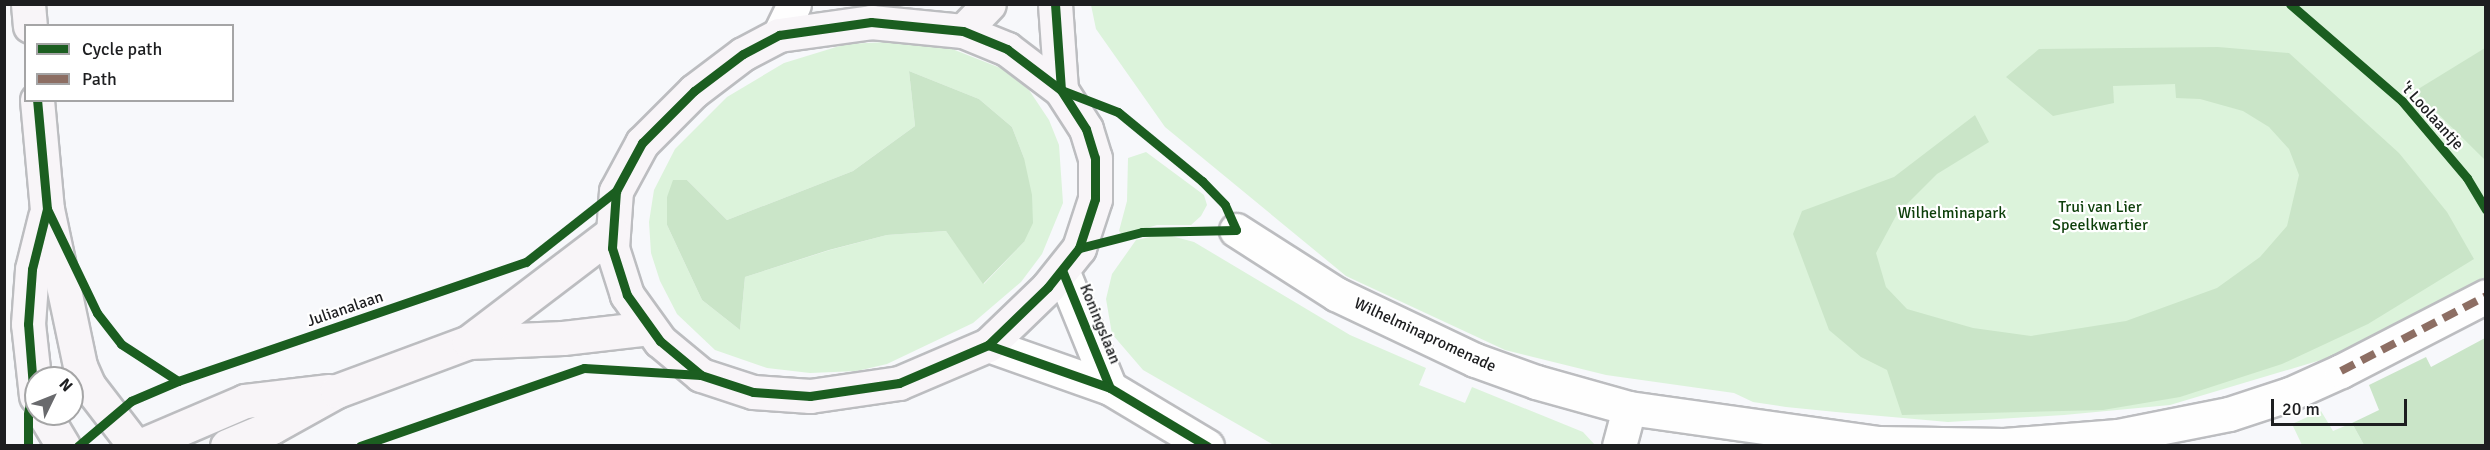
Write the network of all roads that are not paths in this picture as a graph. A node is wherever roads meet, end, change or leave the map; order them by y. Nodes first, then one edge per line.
1 (28, 4) edge
2 (794, 4) edge
3 (989, 4) edge
4 (1055, 4) edge
5 (30, 24) edge
6 (963, 31) junction
7 (779, 34) junction
8 (1061, 90) junction
9 (37, 102) edge
10 (46, 209) junction
11 (1236, 230) dead end
12 (612, 233) junction
13 (1062, 270) junction
14 (2486, 296) edge
15 (649, 328) junction
16 (469, 342) junction
17 (988, 345) junction
18 (33, 366) edge
19 (1110, 388) junction
20 (337, 391) junction
21 (1629, 408) junction
22 (51, 426) edge
23 (63, 446) edge
24 (135, 446) edge
25 (140, 446) edge
26 (227, 446) edge
27 (1207, 446) edge
28 (1619, 446) edge

1 - 5 street
2 - 7 street
3 - 6 street
4 - 8 street
6 - 7 street
6 - 8 street
7 - 12 street
8 - 13 street
9 - 10 street
10 - 18 street
10 - 24 street
11 - 21 street, Wilhelminapromenade
12 - 15 street
12 - 16 street
13 - 17 street
13 - 19 street, Koningslaan
14 - 21 street, Wilhelminapromenade
15 - 16 street
15 - 17 street
16 - 20 street
17 - 19 street, Koningslaan
19 - 27 street, Koningslaan
20 - 25 street
20 - 26 street
21 - 28 street
22 - 23 street

